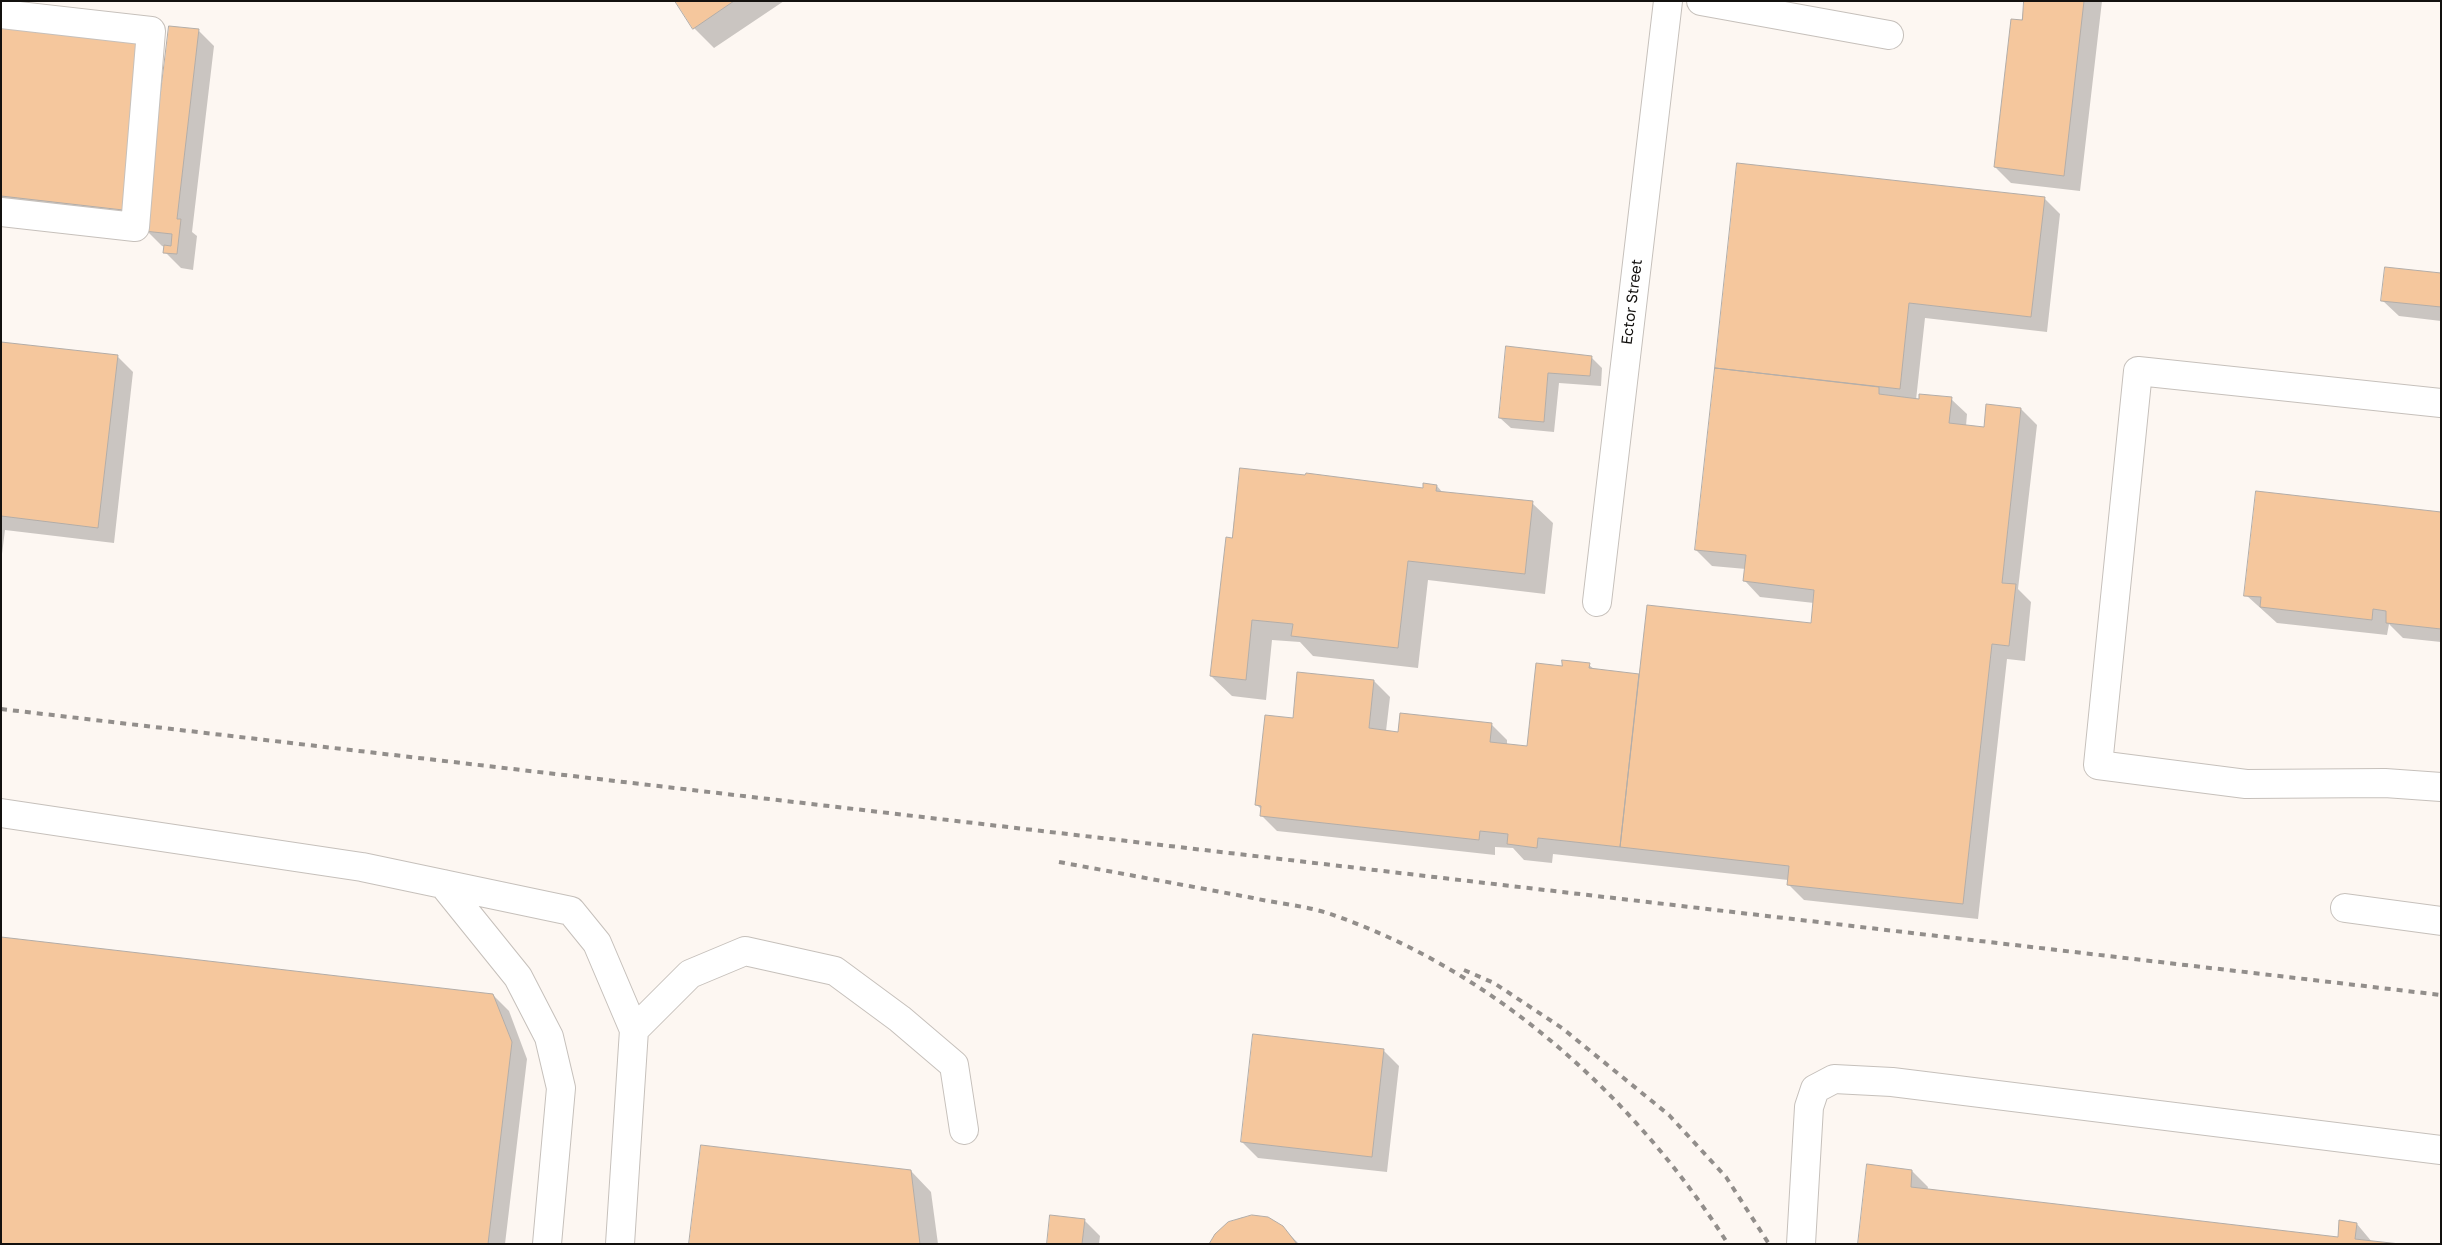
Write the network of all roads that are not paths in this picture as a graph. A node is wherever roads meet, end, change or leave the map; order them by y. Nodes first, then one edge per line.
1 (1668, 1) edge
2 (1702, 1) edge
3 (1, 14) edge
4 (1889, 35) dead end
5 (1, 212) edge
6 (2441, 402) edge
7 (1597, 602) dead end
8 (2441, 787) edge
9 (1, 813) edge
10 (443, 884) junction
11 (2344, 908) dead end
12 (2441, 921) edge
13 (634, 1030) junction
14 (964, 1130) dead end
15 (2441, 1150) edge
16 (547, 1244) edge
17 (620, 1244) edge
18 (1801, 1244) edge

1 - 7 street, Ector Street
2 - 4 street
3 - 5 street
6 - 8 street
9 - 10 street
10 - 13 street
10 - 16 street
11 - 12 street
13 - 14 street
13 - 17 street
15 - 18 street

